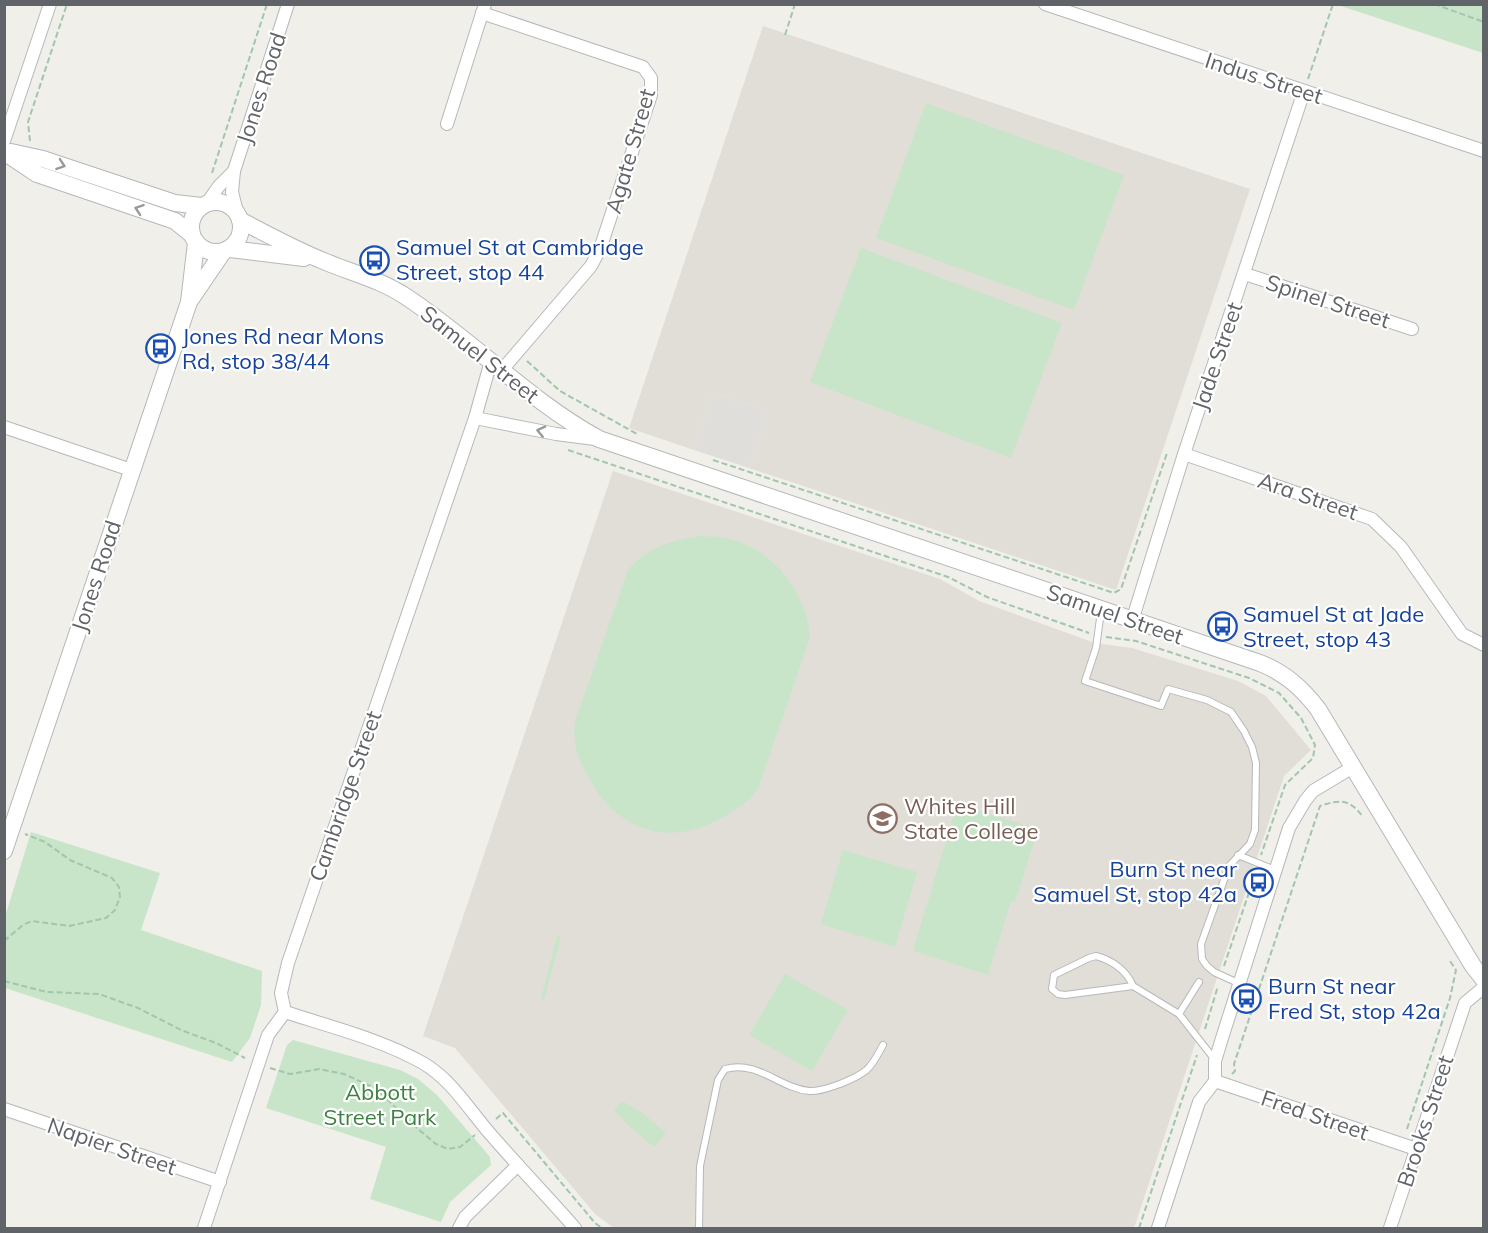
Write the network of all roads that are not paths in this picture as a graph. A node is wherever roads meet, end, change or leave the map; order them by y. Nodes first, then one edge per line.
1 (50, 4) edge
2 (288, 4) edge
3 (1045, 4) edge
4 (484, 9) edge
5 (1304, 91) junction
6 (447, 124) dead end
7 (4, 141) edge
8 (1484, 151) edge
9 (4, 152) edge
10 (234, 171) junction
11 (204, 205) junction
12 (238, 216) junction
13 (193, 238) junction
14 (226, 250) junction
15 (326, 262) junction
16 (1245, 274) junction
17 (189, 302) junction
18 (1412, 329) dead end
19 (496, 365) junction
20 (475, 417) junction
21 (4, 427) edge
22 (599, 439) junction
23 (1184, 454) junction
24 (131, 470) junction
25 (1101, 610) junction
26 (1132, 621) junction
27 (1484, 645) edge
28 (1353, 767) junction
29 (4, 851) edge
30 (1238, 855) junction
31 (1275, 870) junction
32 (1484, 980) edge
33 (1200, 982) dead end
34 (1238, 983) junction
35 (1133, 986) junction
36 (1484, 987) edge
37 (285, 1012) junction
38 (1179, 1014) junction
39 (884, 1045) dead end
40 (1215, 1061) junction
41 (1215, 1081) junction
42 (4, 1109) edge
43 (1416, 1149) junction
44 (519, 1165) junction
45 (220, 1182) junction
46 (204, 1228) edge
47 (459, 1228) edge
48 (575, 1228) edge
49 (699, 1228) edge
50 (1158, 1228) edge
51 (1390, 1228) edge

1 - 7 street
2 - 10 street, Jones Road
3 - 5 street, Indus Street
4 - 6 street
4 - 19 street, Agate Street
5 - 8 street, Indus Street
5 - 16 street, Jade Street
9 -> 11 street
13 -> 9 street
10 - 11 street, Jones Road
10 - 12 street, Jones Road
11 - 12 street
11 - 13 street
12 - 14 street
12 - 15 street, Samuel Street
13 - 14 street
13 - 17 street, Jones Road
14 - 15 street, Samuel Street
14 - 17 street, Jones Road
15 - 19 street, Samuel Street
16 - 18 street, Spinel Street
16 - 23 street, Jade Street
17 - 24 street, Jones Road
19 - 20 street, Cambridge Street
19 - 22 street, Samuel Street
22 -> 20 street, Samuel Street
20 - 37 street, Cambridge Street
21 - 24 street
22 - 25 street, Samuel Street
23 - 26 street, Jade Street
23 - 27 street, Ara Street
24 - 29 street, Jones Road
25 - 26 street, Samuel Street
25 - 30 lane
26 - 28 street, Samuel Street
28 - 31 street
28 - 32 street, Samuel Street
30 - 31 lane
30 - 34 lane
31 - 34 street
33 - 38 lane
34 - 40 street
35 - 35 lane
35 - 38 lane
36 - 43 street, Brooks Street
37 - 44 street
37 - 45 street
38 - 40 lane
39 - 49 lane
40 - 41 street
41 - 43 street, Fred Street
41 - 50 street
42 - 45 street, Napier Street
43 - 51 street, Brooks Street
44 - 47 street
44 - 48 street
45 - 46 street

